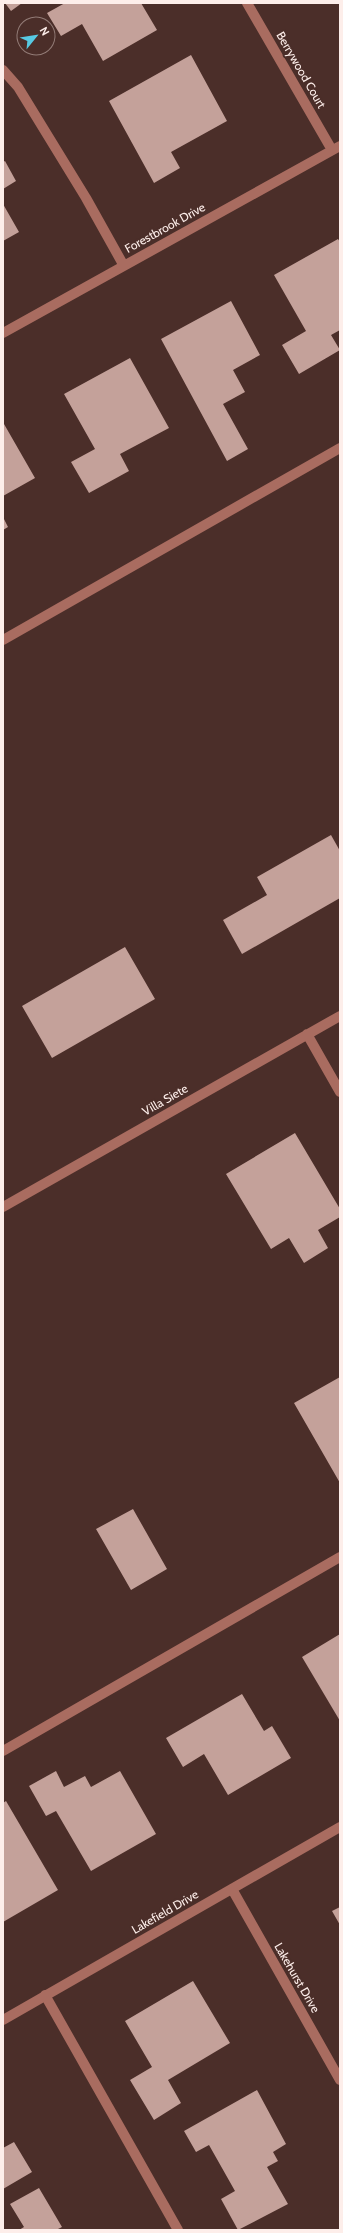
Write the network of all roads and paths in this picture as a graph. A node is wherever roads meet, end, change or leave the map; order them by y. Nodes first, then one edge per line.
1 (247, 3) edge
2 (3, 70) edge
3 (336, 148) edge
4 (124, 266) junction
5 (3, 333) edge
6 (340, 448) edge
7 (3, 640) edge
8 (340, 1016) edge
9 (307, 1034) junction
10 (340, 1092) edge
11 (3, 1207) edge
12 (340, 1557) edge
13 (3, 1751) edge
14 (340, 1827) edge
15 (232, 1889) junction
16 (45, 1995) junction
17 (3, 2020) edge
18 (340, 2080) edge
19 (178, 2230) edge

1 - 3 street, Berrywood Court
2 - 4 street
3 - 4 street, Forestbrook Drive
4 - 5 street, Forestbrook Drive
6 - 7 street
8 - 9 street, Villa Siete
9 - 10 street
9 - 11 street, Villa Siete
12 - 13 street
14 - 15 street, Lakefield Drive
15 - 16 street, Lakefield Drive
15 - 18 street, Lakehurst Drive
16 - 17 street, Lakefield Drive
16 - 19 street

